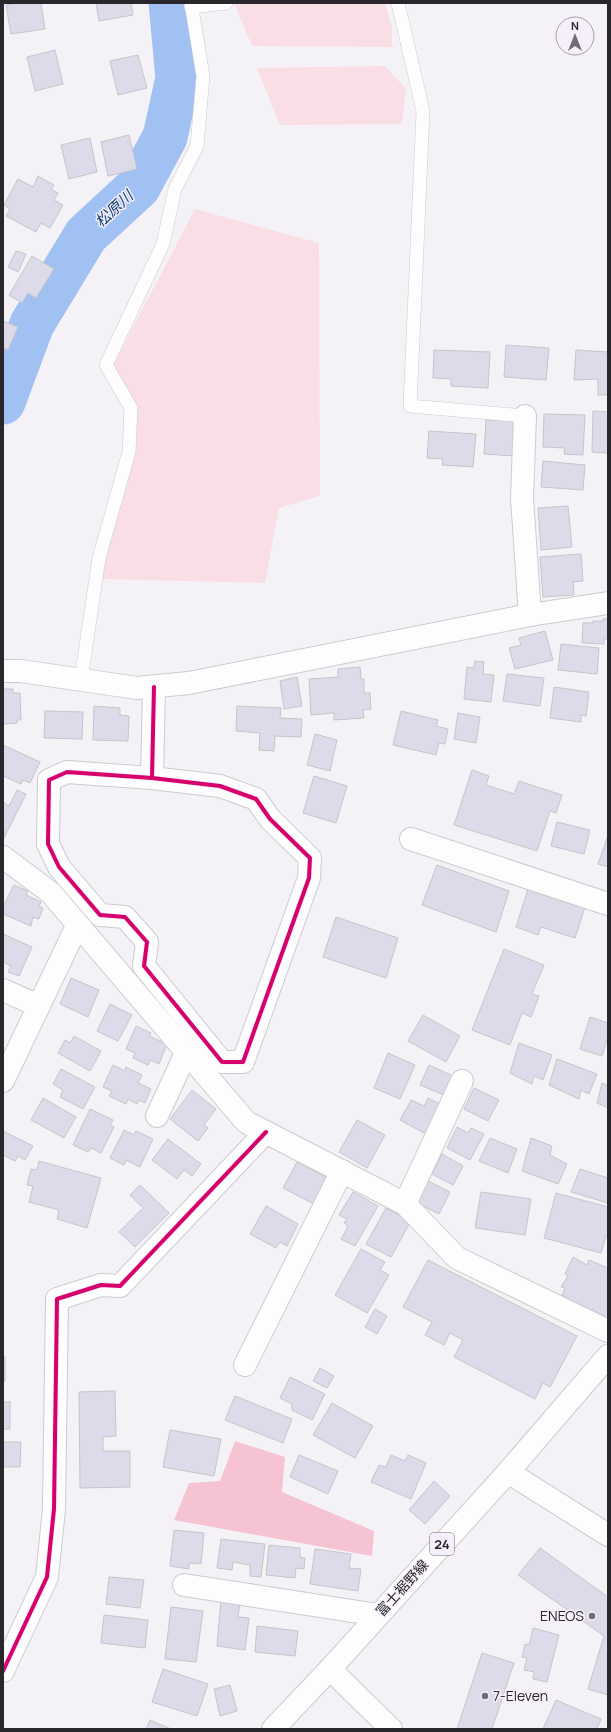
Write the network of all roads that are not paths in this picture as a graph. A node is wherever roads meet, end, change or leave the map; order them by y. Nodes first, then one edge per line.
1 (226, 3) edge
2 (398, 3) edge
3 (191, 5) edge
4 (525, 416) joint
5 (608, 603) edge
6 (530, 615) junction
7 (3, 671) edge
8 (81, 680) junction
9 (154, 687) junction
10 (152, 778) junction
11 (411, 839) dead end
12 (3, 857) edge
13 (608, 904) edge
14 (78, 926) junction
15 (3, 990) edge
16 (39, 1006) junction
17 (186, 1053) junction
18 (3, 1081) edge
19 (462, 1081) dead end
20 (157, 1116) dead end
21 (266, 1132) junction
22 (342, 1171) junction
23 (405, 1204) junction
24 (608, 1331) edge
25 (608, 1356) edge
26 (245, 1365) dead end
27 (508, 1472) junction
28 (608, 1534) edge
29 (184, 1585) dead end
30 (378, 1615) junction
31 (330, 1669) junction
32 (3, 1671) edge
33 (273, 1729) edge
34 (391, 1729) edge

1 - 3 lane
2 - 4 lane
3 - 8 lane
4 - 6 street
5 - 6 street
6 - 9 street
7 - 8 street
8 - 9 street
9 - 10 street
10 - 10 street
11 - 13 street
12 - 14 street
14 - 16 street
14 - 17 street
15 - 16 street
16 - 18 street
17 - 20 street
17 - 21 street
19 - 23 street
21 - 22 street
21 - 32 street
22 - 23 street
22 - 26 street
23 - 24 street
25 - 27 street, 富士裾野線 / 24
27 - 28 street
27 - 30 street, 富士裾野線 / 24
29 - 30 street
30 - 31 street, 富士裾野線 / 24
31 - 33 street, 富士裾野線 / 24
31 - 34 street

